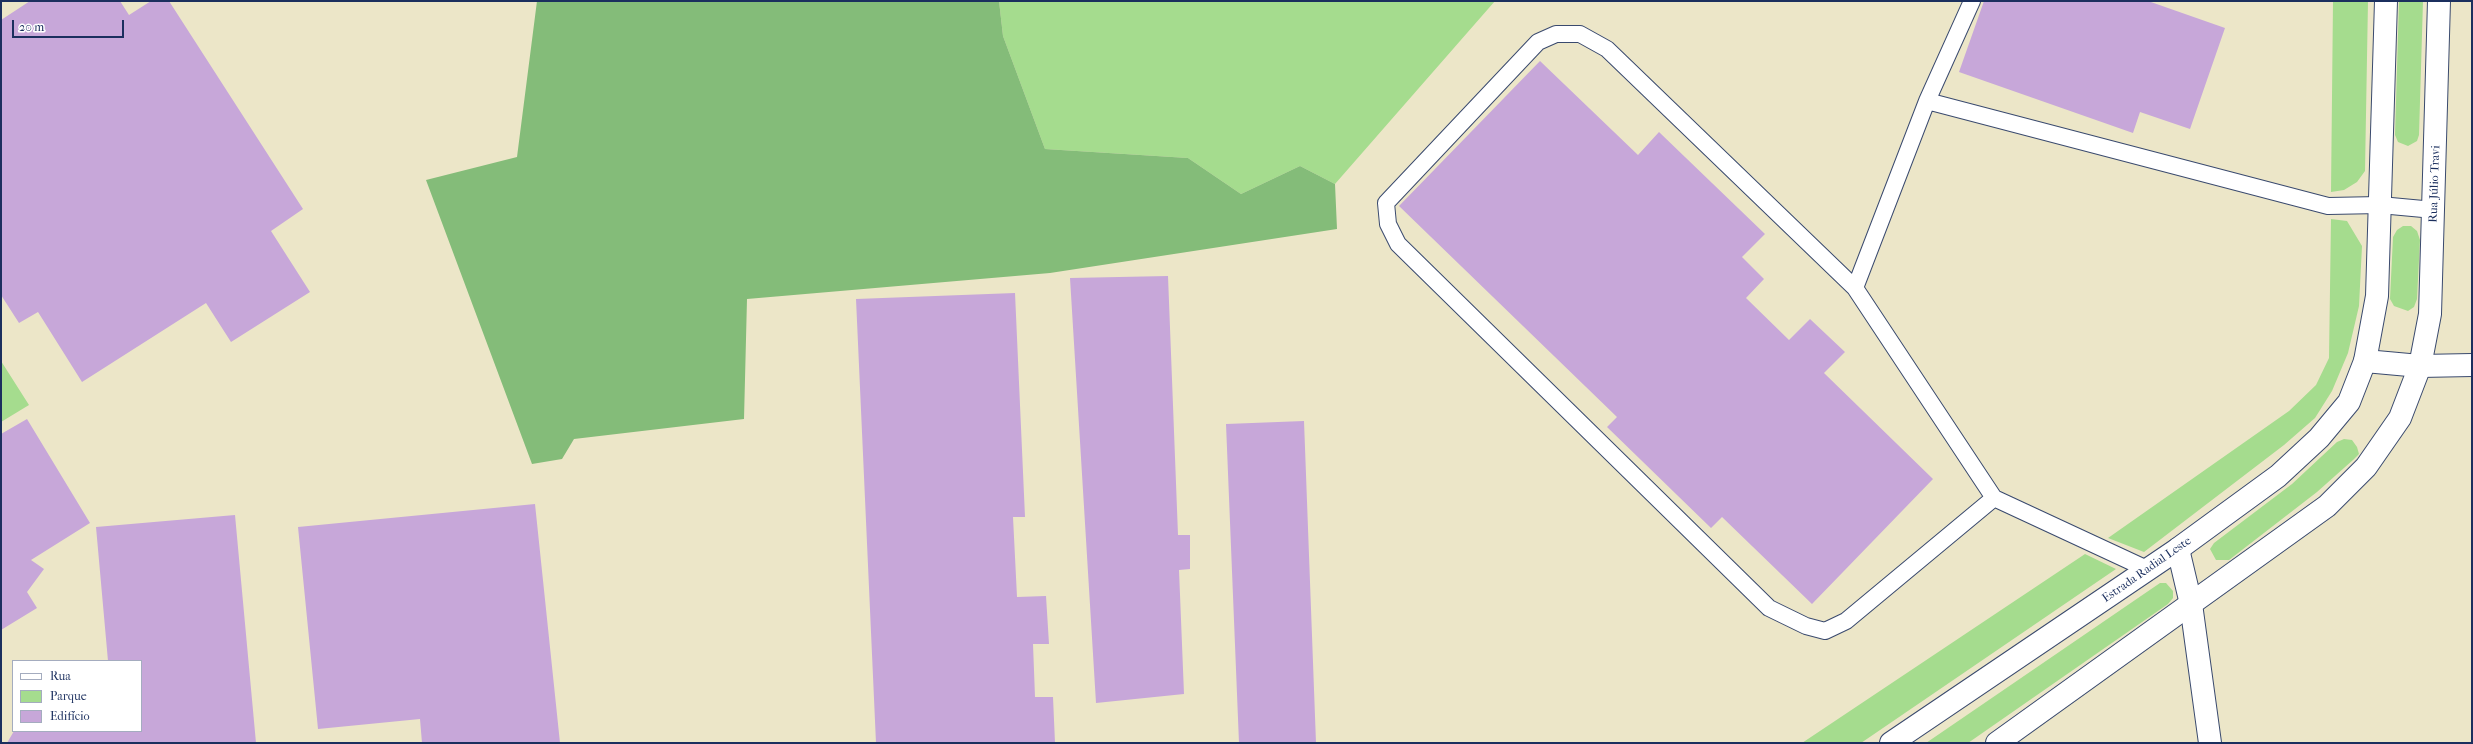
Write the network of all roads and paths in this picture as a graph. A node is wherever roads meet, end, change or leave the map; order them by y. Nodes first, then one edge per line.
1 (1972, 1) edge
2 (2386, 1) edge
3 (2439, 1) edge
4 (1927, 101) junction
5 (2380, 205) junction
6 (2434, 210) junction
7 (1855, 288) junction
8 (2365, 361) junction
9 (2472, 365) edge
10 (2420, 366) junction
11 (1994, 498) junction
12 (2178, 549) junction
13 (2149, 570) junction
14 (2190, 604) junction
15 (1891, 743) edge
16 (1997, 743) edge
17 (2210, 743) edge

1 - 4 lane
2 - 5 street
3 - 6 street, Rua Júlio Travi
4 - 5 lane
4 - 7 lane
5 - 6 lane
5 - 8 street
6 - 10 street, Rua Júlio Travi
7 - 11 lane
7 - 11 lane
8 - 10 street
8 - 12 street, Estrada Radial Leste
9 - 10 street
10 - 14 street
11 - 13 lane
12 - 13 street, Estrada Radial Leste
12 - 14 street
13 - 15 street, Estrada Radial Leste
14 - 16 street
14 - 17 street

